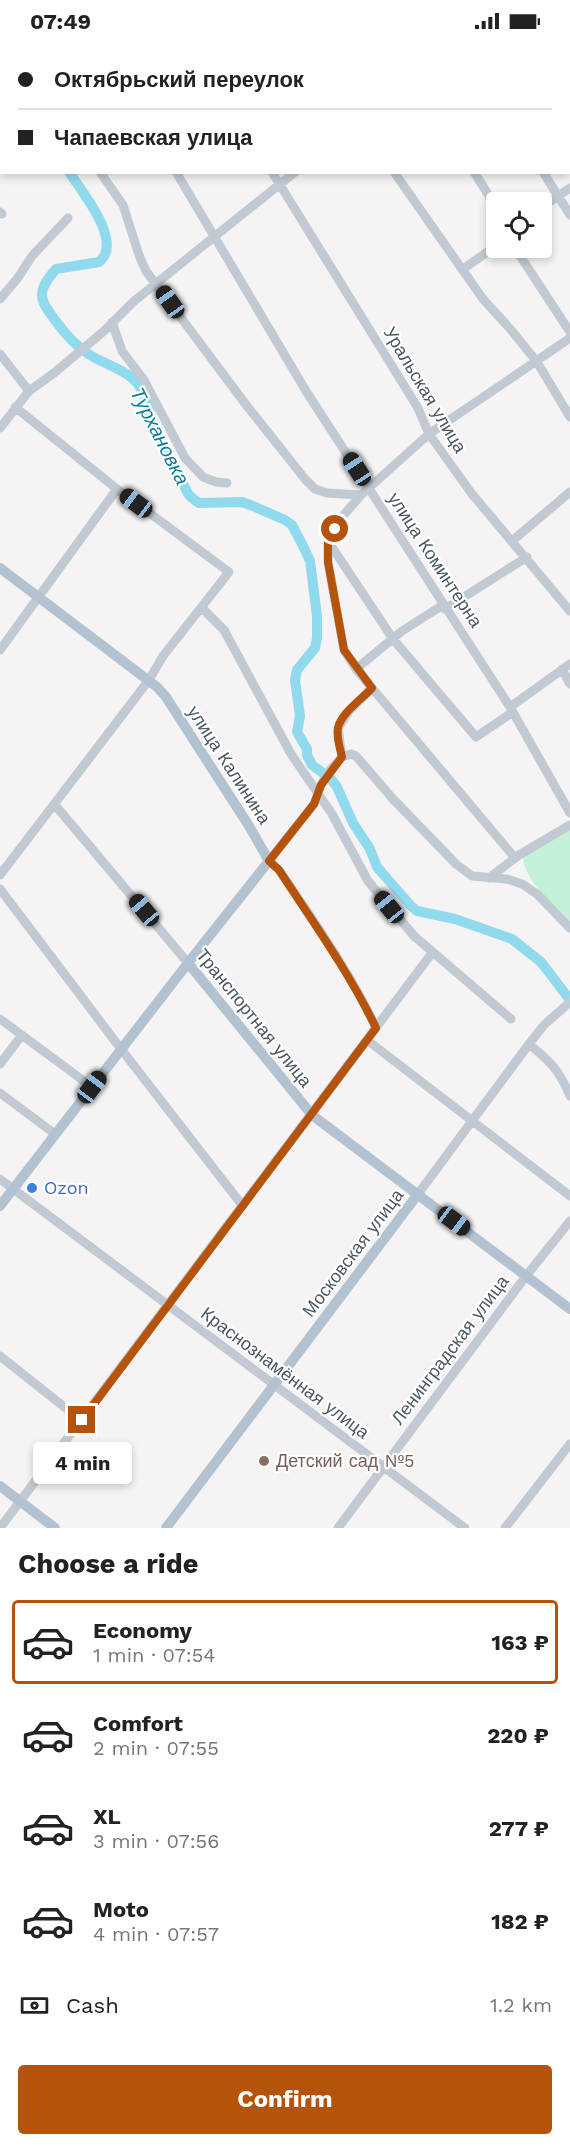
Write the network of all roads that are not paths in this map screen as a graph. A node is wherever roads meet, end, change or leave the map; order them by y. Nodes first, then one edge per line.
1 (101, 174) edge
2 (177, 174) edge
3 (273, 174) edge
4 (292, 174) edge
5 (395, 174) edge
6 (475, 174) edge
7 (544, 174) edge
8 (279, 184) junction
9 (570, 188) edge
10 (487, 192) edge
11 (559, 196) junction
12 (552, 201) edge
13 (570, 216) edge
14 (68, 218) dead end
15 (214, 237) junction
16 (486, 253) edge
17 (522, 258) edge
18 (463, 269) junction
19 (157, 283) junction
20 (0, 299) edge
21 (112, 322) junction
22 (570, 332) edge
23 (570, 338) edge
24 (0, 354) edge
25 (537, 362) junction
26 (29, 391) junction
27 (15, 407) junction
28 (570, 417) edge
29 (0, 428) edge
30 (429, 434) junction
31 (227, 483) dead end
32 (117, 489) junction
33 (369, 489) junction
34 (570, 492) edge
35 (361, 495) junction
36 (328, 541) junction
37 (512, 541) junction
38 (527, 557) junction
39 (0, 568) edge
40 (40, 597) junction
41 (444, 607) junction
42 (202, 608) junction
43 (570, 611) edge
44 (393, 639) junction
45 (0, 650) edge
46 (566, 667) edge
47 (356, 669) junction
48 (149, 680) junction
49 (570, 684) edge
50 (372, 688) junction
51 (512, 710) junction
52 (342, 757) junction
53 (318, 792) junction
54 (55, 805) junction
55 (570, 813) edge
56 (570, 825) edge
57 (515, 858) junction
58 (269, 861) junction
59 (0, 875) edge
60 (489, 878) junction
61 (0, 889) edge
62 (570, 928) edge
63 (432, 952) junction
64 (188, 963) junction
65 (566, 1004) edge
66 (0, 1019) edge
67 (511, 1019) dead end
68 (376, 1028) junction
69 (22, 1035) junction
70 (367, 1040) junction
71 (529, 1044) junction
72 (121, 1049) junction
73 (0, 1064) edge
74 (92, 1087) junction
75 (0, 1093) edge
76 (570, 1096) edge
77 (312, 1115) junction
78 (473, 1121) junction
79 (56, 1134) junction
80 (0, 1179) edge
81 (14, 1188) junction
82 (418, 1194) junction
83 (570, 1196) edge
84 (242, 1204) junction
85 (0, 1206) edge
86 (570, 1221) edge
87 (526, 1276) junction
88 (167, 1306) junction
89 (570, 1309) edge
90 (0, 1356) edge
91 (274, 1385) junction
92 (82, 1420) junction
93 (570, 1444) edge
94 (384, 1467) junction
95 (0, 1486) edge
96 (21, 1502) junction
97 (0, 1528) edge
98 (55, 1528) edge
99 (166, 1528) edge
100 (338, 1528) edge
101 (465, 1528) edge
102 (505, 1528) edge

1 - 19 street
2 - 15 street, улица Коминтерна
3 - 8 street, Уральская улица
4 - 8 street
5 - 18 street
6 - 10 street
7 - 11 street
8 - 15 street
8 - 30 street, Уральская улица
9 - 11 street
11 - 12 street
11 - 13 street
14 - 20 street
15 - 19 street
15 - 33 street, улица Коминтерна
16 - 18 street
17 - 22 street
18 - 25 street
19 - 21 street
19 - 35 street
21 - 26 street
21 - 31 street
23 - 25 street
24 - 26 street
25 - 28 street
25 - 30 street
26 - 27 street
27 - 29 street
27 - 32 street
30 - 33 street
30 - 37 street, Уральская улица
32 - 40 street
32 - 42 street
33 - 35 street
33 - 41 street, улица Коминтерна
34 - 37 street
35 - 36 street
36 - 44 street
36 - 47 street
37 - 38 street, Уральская улица
38 - 41 street
38 - 43 street, Уральская улица
39 - 40 main road, улица Калинина
40 - 45 street
40 - 48 main road, улица Калинина
41 - 44 street
41 - 51 street, улица Коминтерна
42 - 48 street
42 - 53 street
44 - 47 street
44 - 51 street
46 - 49 street
46 - 51 street
47 - 50 street
48 - 54 street
48 - 58 main road, улица Калинина
50 - 52 street
50 - 57 street
51 - 55 street, улица Коминтерна
52 - 53 street
52 - 60 street
53 - 58 street
53 - 63 street
54 - 59 street
54 - 64 street, Транспортная улица
56 - 57 street
57 - 60 street
58 - 64 main road
58 - 68 street, улица Калинина
60 - 62 street
61 - 72 street
63 - 67 street
63 - 68 street
64 - 72 main road
64 - 77 main road, Транспортная улица
65 - 71 street, Московская улица
66 - 69 street
68 - 70 street
69 - 73 street
69 - 74 street
70 - 77 street
70 - 78 street
71 - 76 street
71 - 78 street, Московская улица
72 - 74 main road
72 - 84 street
74 - 79 main road
75 - 79 street
77 - 82 main road, Транспортная улица
77 - 84 street
78 - 82 street, Московская улица
78 - 83 street
79 - 81 main road
80 - 81 street, Краснознамённая улица
81 - 85 main road
81 - 88 street, Краснознамённая улица
82 - 87 main road, Транспортная улица
82 - 91 main road, Московская улица
84 - 88 street
86 - 87 street, Ленинградская улица
87 - 89 main road, Транспортная улица
87 - 94 street, Ленинградская улица
88 - 91 street, Краснознамённая улица
88 - 92 street
90 - 92 street
91 - 94 street, Краснознамённая улица
91 - 99 main road, Московская улица
92 - 96 street
93 - 102 street
94 - 100 street, Ленинградская улица
94 - 101 street, Краснознамённая улица
95 - 96 main road
96 - 97 street
96 - 98 main road

